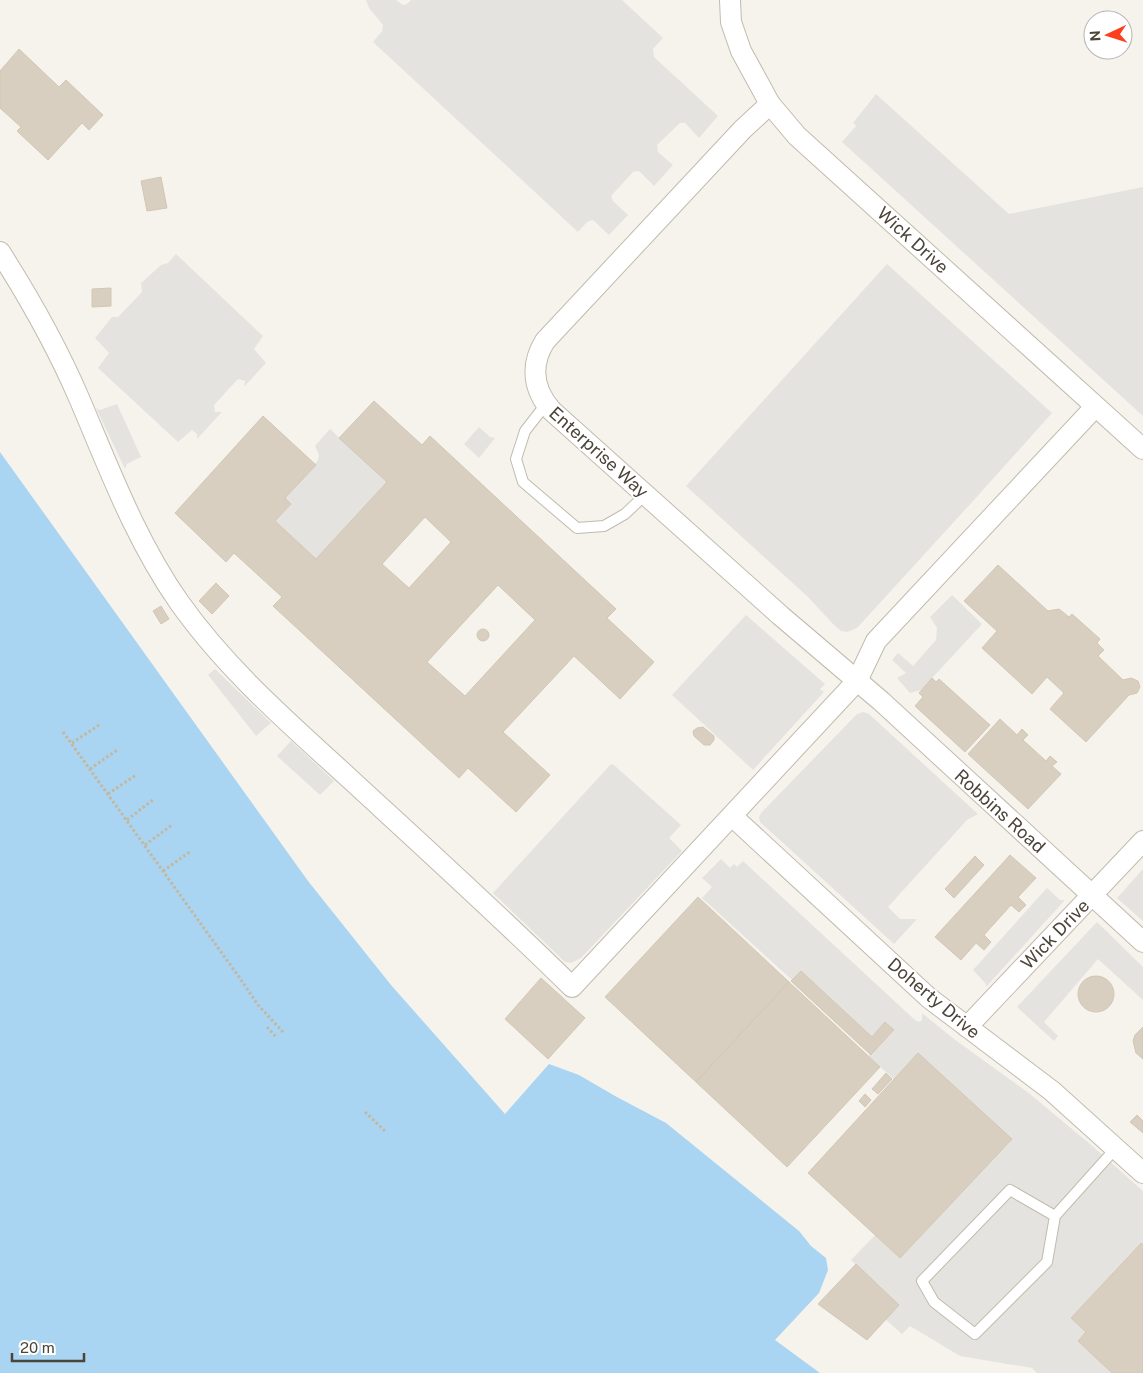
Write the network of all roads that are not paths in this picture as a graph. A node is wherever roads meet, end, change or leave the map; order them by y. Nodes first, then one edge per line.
1 (730, 0) edge
2 (770, 104) junction
3 (0, 252) edge
4 (546, 404) junction
5 (1095, 407) junction
6 (1143, 449) edge
7 (646, 494) junction
8 (857, 680) junction
9 (732, 816) junction
10 (1143, 841) edge
11 (1092, 895) junction
12 (1143, 942) edge
13 (967, 1027) junction
14 (1116, 1148) junction
15 (1143, 1173) edge
16 (1055, 1216) junction

1 - 2 street, Wick Drive
2 - 4 street, Enterprise Way
2 - 5 street, Wick Drive
3 - 9 street
4 - 7 street, Enterprise Way
4 - 7 lane
5 - 6 street, Wick Drive
5 - 8 street
7 - 8 street, Enterprise Way
8 - 9 street
8 - 11 street, Robbins Road
9 - 13 street, Doherty Drive
10 - 11 street, Wick Drive
11 - 12 street, Robbins Road
11 - 13 street, Wick Drive
13 - 14 street, Doherty Drive
14 - 15 street, Doherty Drive
14 - 16 lane
16 - 16 lane

